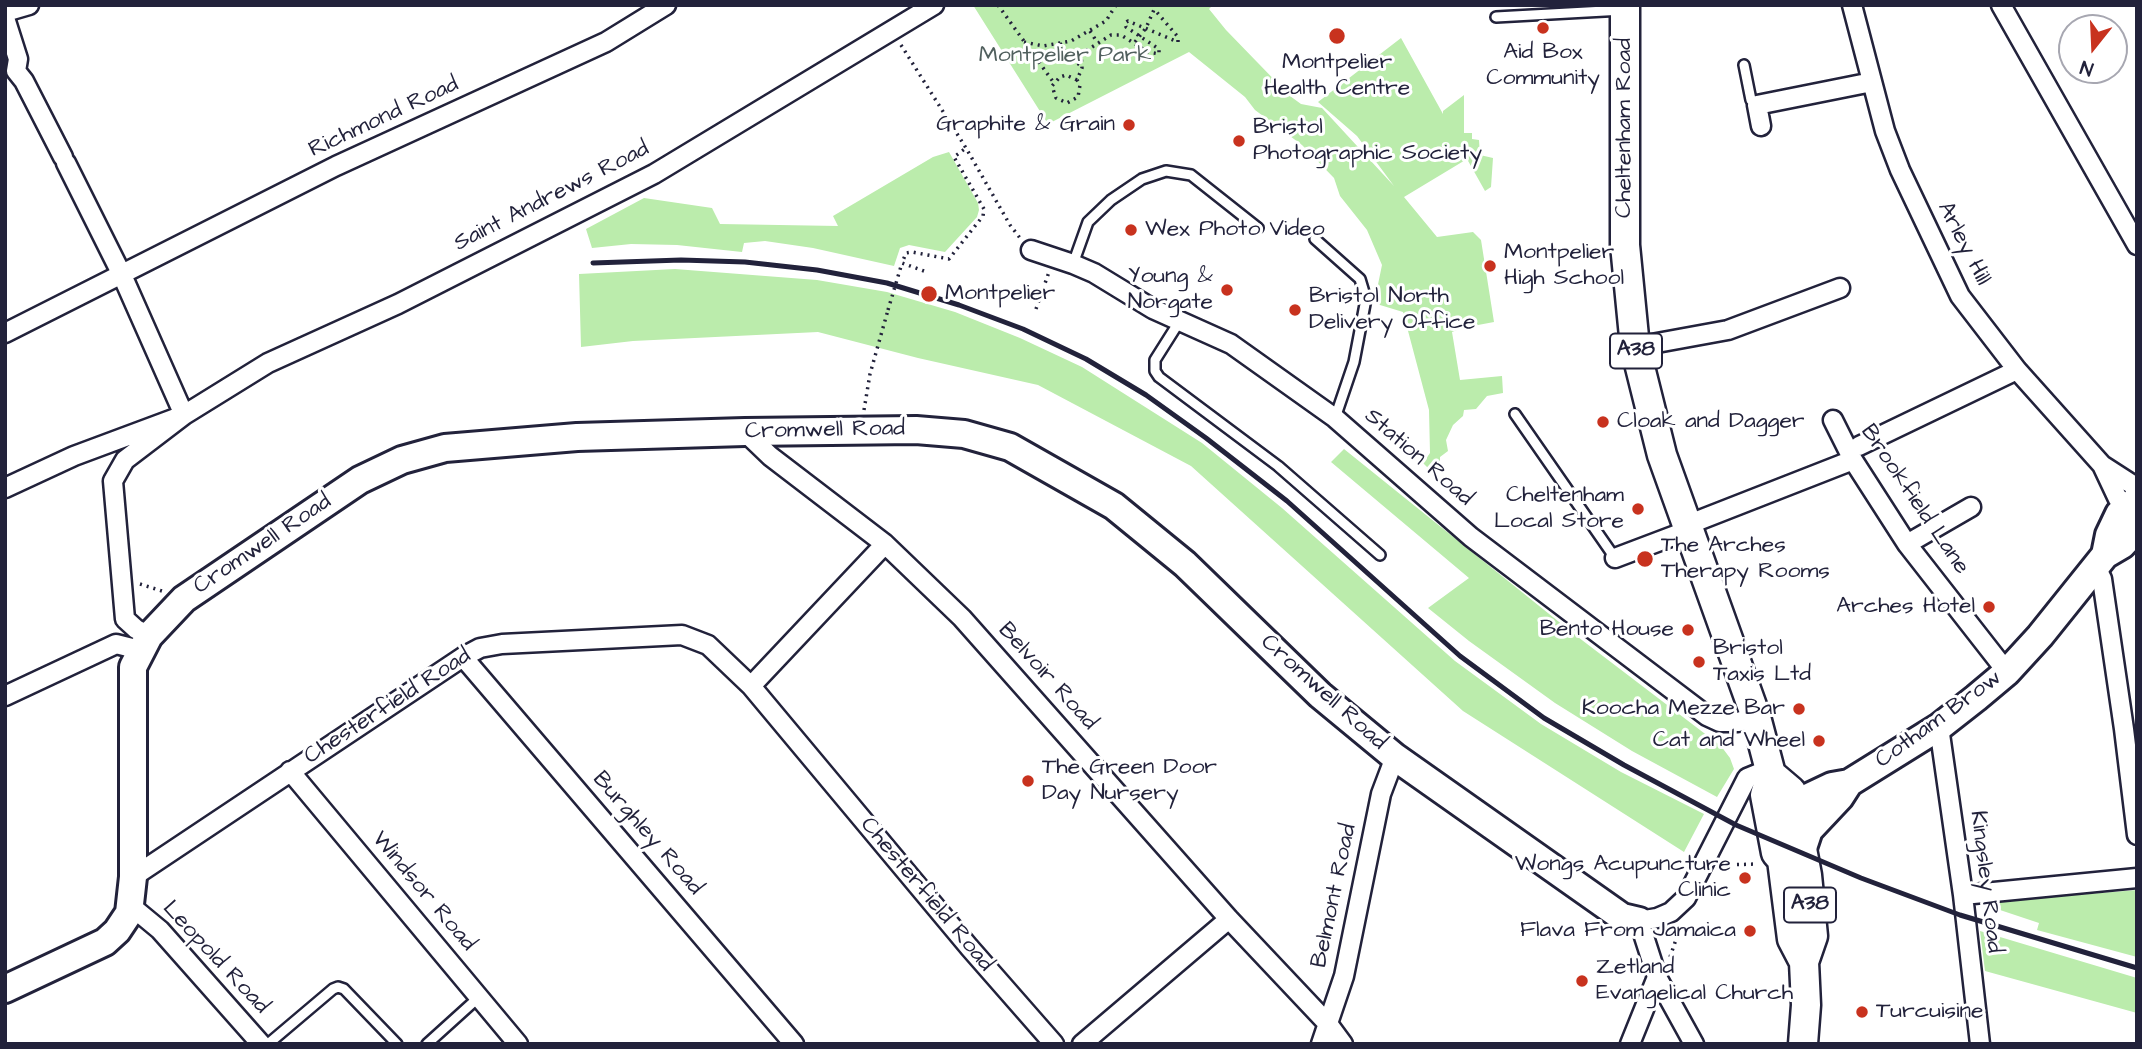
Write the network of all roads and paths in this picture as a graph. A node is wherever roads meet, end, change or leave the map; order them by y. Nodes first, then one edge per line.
1 (29, 5) edge
2 (667, 5) edge
3 (934, 5) edge
4 (998, 5) edge
5 (1116, 5) edge
6 (1852, 5) edge
7 (2001, 5) edge
8 (1155, 7) edge
9 (1625, 7) edge
10 (5, 12) edge
11 (1496, 17) dead end
12 (5, 18) edge
13 (896, 27) junction
14 (1146, 28) junction
15 (1090, 30) junction
16 (1140, 37) junction
17 (1024, 42) junction
18 (1097, 42) junction
19 (1135, 42) junction
20 (1060, 43) junction
21 (1744, 65) dead end
22 (1082, 66) junction
23 (10, 74) edge
24 (1077, 80) junction
25 (1872, 82) junction
26 (1054, 83) junction
27 (1757, 105) junction
28 (1761, 126) dead end
29 (966, 148) junction
30 (1258, 228) dead end
31 (1315, 239) dead end
32 (2137, 245) edge
33 (1031, 250) joint
34 (1054, 257) junction
35 (902, 263) junction
36 (1073, 264) junction
37 (924, 271) dead end
38 (122, 275) junction
39 (1840, 288) dead end
40 (1036, 309) dead end
41 (1179, 322) junction
42 (5, 333) edge
43 (1634, 348) junction
44 (2017, 370) junction
45 (1515, 414) dead end
46 (184, 415) junction
47 (1335, 418) junction
48 (1833, 420) dead end
49 (861, 429) junction
50 (745, 432) junction
51 (1856, 453) junction
52 (2102, 465) junction
53 (5, 488) edge
54 (2137, 496) edge
55 (1970, 507) dead end
56 (2137, 508) edge
57 (1688, 528) junction
58 (2137, 529) edge
59 (885, 544) junction
60 (1908, 544) junction
61 (1380, 555) dead end
62 (1615, 558) joint
63 (2100, 561) junction
64 (120, 577) junction
65 (184, 599) junction
66 (144, 643) junction
67 (463, 657) junction
68 (2007, 672) junction
69 (751, 686) junction
70 (5, 696) edge
71 (1756, 717) junction
72 (1939, 727) junction
73 (1395, 757) junction
74 (2132, 759) edge
75 (290, 771) junction
76 (1770, 772) junction
77 (1849, 783) junction
78 (1794, 804) junction
79 (2137, 835) edge
80 (1783, 858) junction
81 (1704, 862) junction
82 (133, 877) junction
83 (2137, 878) edge
84 (1963, 895) junction
85 (1686, 898) junction
86 (131, 906) junction
87 (1229, 919) junction
88 (1639, 921) junction
89 (1657, 977) junction
90 (5, 989) edge
91 (479, 997) junction
92 (1329, 1025) junction
93 (261, 1044) edge
94 (268, 1044) edge
95 (397, 1044) edge
96 (427, 1044) edge
97 (518, 1044) edge
98 (794, 1044) edge
99 (1054, 1044) edge
100 (1082, 1044) edge
101 (1321, 1044) edge
102 (1343, 1044) edge
103 (1630, 1044) edge
104 (1694, 1044) edge
105 (1803, 1044) edge
106 (1980, 1044) edge

1 - 10 street
2 - 38 street, Richmond Road
3 - 13 street, Saint Andrews Road
4 - 17 path
5 - 15 path
6 - 25 street, Arley Hill
7 - 32 street
8 - 14 path
8 - 14 path
9 - 11 lane
9 - 43 main road, Cheltenham Road / A38
12 - 23 street
13 - 29 path
13 - 46 street, Saint Andrews Road
14 - 16 path
14 - 16 path
15 - 18 path
15 - 20 path
16 - 19 path
16 - 19 path
17 - 20 path
17 - 26 path
18 - 19 path
18 - 22 path
20 - 22 path
21 - 27 lane
22 - 24 path
23 - 38 street
24 - 26 path
24 - 26 path
25 - 27 street
25 - 44 street, Arley Hill
27 - 28 street
29 - 33 path
29 - 35 path
30 - 36 lane
31 - 47 lane
33 - 34 street, Station Road
34 - 36 street, Station Road
34 - 40 path
35 - 37 path
35 - 49 path, bridge
36 - 41 street, Station Road
38 - 42 street, Richmond Road
38 - 46 street
39 - 43 street
41 - 47 street, Station Road
41 - 61 lane
43 - 57 main road, Cheltenham Road / A38
44 - 51 street
44 - 52 street, Arley Hill
45 - 62 lane
46 - 53 street, Saint Andrews Road
46 - 64 street, Saint Andrews Road
47 - 71 street, Station Road
48 - 51 street, Brookfield Lane
49 - 50 street, Cromwell Road
49 - 73 street, Cromwell Road
50 - 59 street, Belvoir Road
50 - 65 street, Cromwell Road
51 - 57 street
51 - 60 street, Brookfield Lane
52 - 54 street, Arley Hill
52 - 56 street, Arley Hill
55 - 60 street
56 - 63 street, Cotham Brow
57 - 62 street
57 - 71 main road, Cheltenham Road / A38
58 - 63 street, Cotham Brow
59 - 69 street
59 - 87 street, Belvoir Road
60 - 68 street, Brookfield Lane
63 - 68 street, Cotham Brow
63 - 74 street
64 - 65 path
64 - 66 street, Saint Andrews Road
65 - 66 street, Cromwell Road
66 - 70 street
66 - 82 street
67 - 69 street, Chesterfield Road
67 - 75 street, Chesterfield Road
67 - 98 street, Burghley Road
68 - 72 street, Cotham Brow
69 - 99 street, Chesterfield Road
71 - 76 main road, Cheltenham Road / A38
72 - 77 street, Cotham Brow
72 - 84 street, Kingsley Road
73 - 88 street, Cromwell Road
73 - 92 street, Belmont Road
74 - 79 street
75 - 82 street, Chesterfield Road
75 - 91 street, Windsor Road
76 - 78 main road, Cheltenham Road / A38
76 - 80 main road, Cheltenham Road / A38
76 - 81 street
77 - 78 street, Cotham Brow
77 - 80 street, Cotham Brow
78 - 80 main road, Cheltenham Road / A38
80 - 81 path
80 - 105 main road, Cheltenham Road / A38
81 - 85 street
82 - 86 street
83 - 84 street
84 - 106 street, Kingsley Road
85 - 88 street
85 - 89 path
86 - 90 street
86 - 93 street, Leopold Road
87 - 92 street, Belvoir Road
87 - 100 street
88 - 89 street
89 - 103 street
89 - 104 street
91 - 96 lane
91 - 97 street, Windsor Road
92 - 101 street, Belmont Road
92 - 102 street, Belvoir Road
94 - 95 lane

